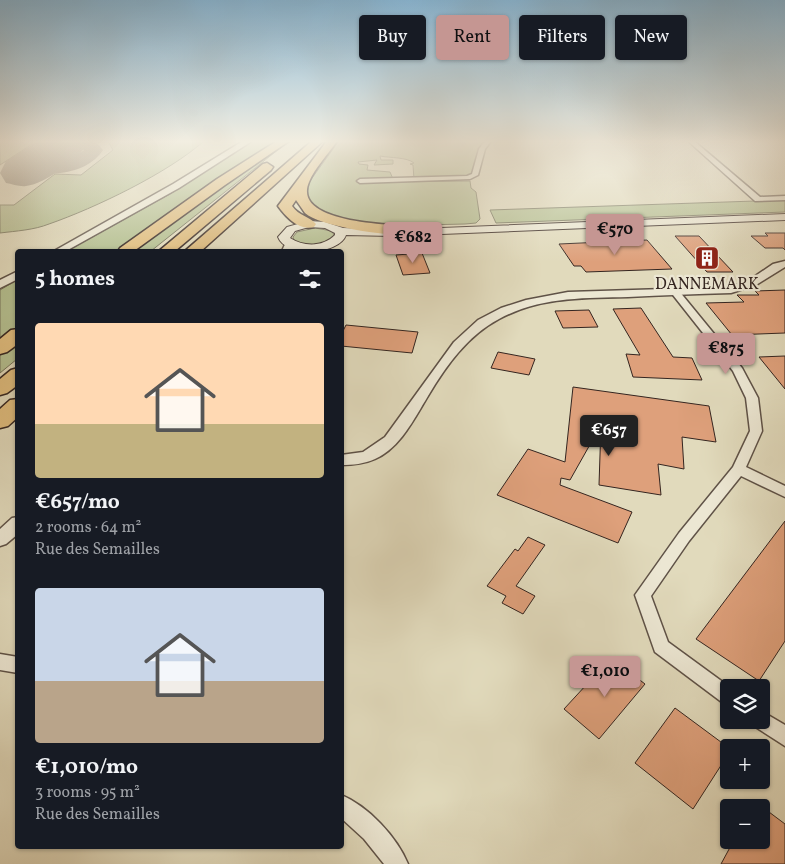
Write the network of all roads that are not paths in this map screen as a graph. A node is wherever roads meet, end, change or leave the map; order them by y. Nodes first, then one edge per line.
1 (183, 181) edge
2 (222, 181) edge
3 (250, 181) edge
4 (272, 181) edge
5 (302, 181) joint
6 (738, 181) edge
7 (785, 198) edge
8 (785, 217) edge
9 (308, 224) junction
10 (430, 231) junction
11 (338, 236) junction
12 (63, 249) edge
13 (128, 249) edge
14 (168, 249) edge
15 (194, 249) edge
16 (297, 249) edge
17 (785, 264) edge
18 (15, 276) edge
19 (0, 285) edge
20 (676, 293) junction
21 (15, 336) edge
22 (0, 348) edge
23 (15, 376) edge
24 (0, 389) edge
25 (15, 408) edge
26 (0, 421) edge
27 (344, 460) edge
28 (739, 469) junction
29 (785, 492) edge
30 (15, 525) edge
31 (0, 539) edge
32 (720, 690) edge
33 (770, 726) edge
34 (785, 736) edge
35 (344, 807) edge
36 (397, 864) edge

1 - 12 street
2 - 13 highway
3 - 14 highway
4 - 15 highway
5 - 9 highway
5 - 10 highway
6 - 7 street
8 - 10 main road
9 - 11 main road
9 - 16 main road
10 - 11 main road
11 - 16 main road
17 - 20 street
18 - 19 street
20 - 27 street
20 - 28 street
21 - 22 highway
23 - 24 highway
25 - 26 highway
28 - 29 street
28 - 32 street
30 - 31 street
33 - 34 street
35 - 36 street

